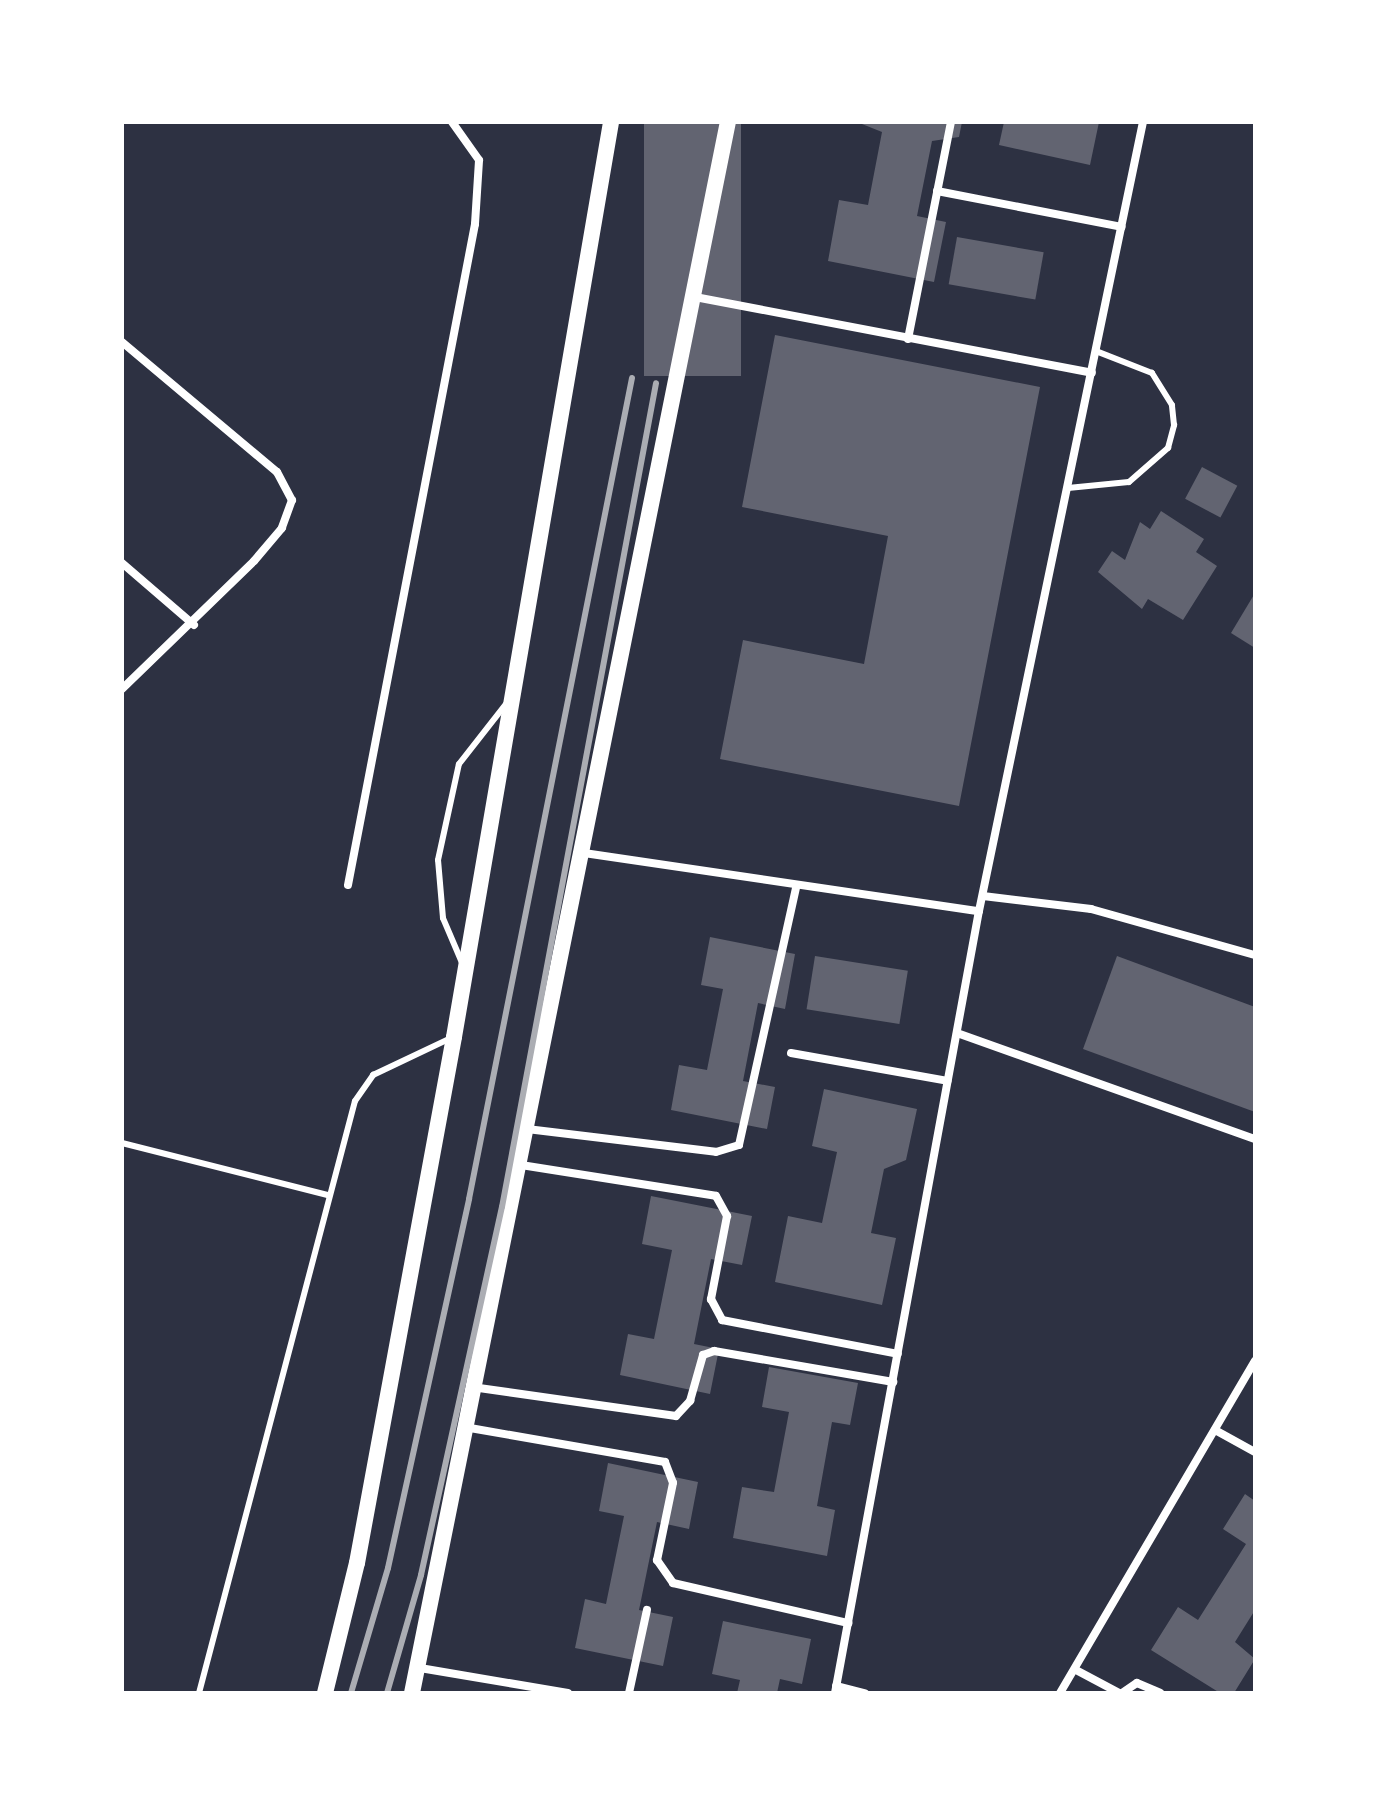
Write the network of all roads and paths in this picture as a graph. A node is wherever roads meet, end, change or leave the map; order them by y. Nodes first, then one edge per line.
1 (452, 122) edge
2 (611, 122) edge
3 (728, 122) edge
4 (951, 122) edge
5 (1143, 122) edge
6 (937, 191) junction
7 (1122, 227) junction
8 (695, 297) junction
9 (908, 339) junction
10 (122, 342) edge
11 (1096, 351) junction
12 (1092, 373) junction
13 (1068, 488) junction
14 (122, 563) edge
15 (194, 625) junction
16 (122, 689) edge
17 (509, 702) junction
18 (584, 853) junction
19 (348, 885) dead end
20 (796, 887) junction
21 (983, 896) junction
22 (979, 911) junction
23 (1255, 955) edge
24 (465, 970) junction
25 (957, 1033) junction
26 (454, 1037) junction
27 (791, 1053) dead end
28 (948, 1081) junction
29 (527, 1129) junction
30 (1255, 1139) edge
31 (122, 1143) edge
32 (521, 1165) junction
33 (328, 1195) junction
34 (898, 1354) junction
35 (1255, 1361) edge
36 (893, 1382) junction
37 (479, 1388) junction
38 (470, 1428) junction
39 (1215, 1430) junction
40 (1255, 1452) edge
41 (647, 1610) dead end
42 (848, 1623) junction
43 (420, 1668) junction
44 (1076, 1670) junction
45 (835, 1690) edge
46 (199, 1693) edge
47 (325, 1693) edge
48 (412, 1693) edge
49 (568, 1693) edge
50 (629, 1693) edge
51 (865, 1693) edge
52 (1060, 1693) edge
53 (1121, 1693) edge
54 (1160, 1693) edge

1 - 19 street
2 - 17 main road
3 - 8 main road
4 - 6 street
5 - 7 street
6 - 7 street
6 - 9 street
7 - 11 street
8 - 9 street
8 - 18 main road
9 - 12 street
10 - 15 street
11 - 12 street
11 - 13 lane
12 - 13 street
13 - 21 street
14 - 15 street
15 - 16 street
17 - 24 main road
17 - 24 lane
18 - 20 street
18 - 29 main road
20 - 22 street
20 - 29 street
21 - 22 street
21 - 23 street
22 - 25 street
24 - 26 main road
25 - 28 street
25 - 30 street
26 - 33 lane
26 - 47 main road
27 - 28 street
28 - 34 street
29 - 32 main road
31 - 33 lane
32 - 34 street
32 - 37 main road
33 - 46 lane
34 - 36 street
35 - 39 street
36 - 37 street
36 - 42 street
37 - 38 main road
38 - 42 street
38 - 43 main road
39 - 40 street
39 - 44 street
41 - 50 street
42 - 45 street
43 - 48 main road
43 - 49 street
44 - 52 street
44 - 53 street
45 - 51 street
53 - 54 street

